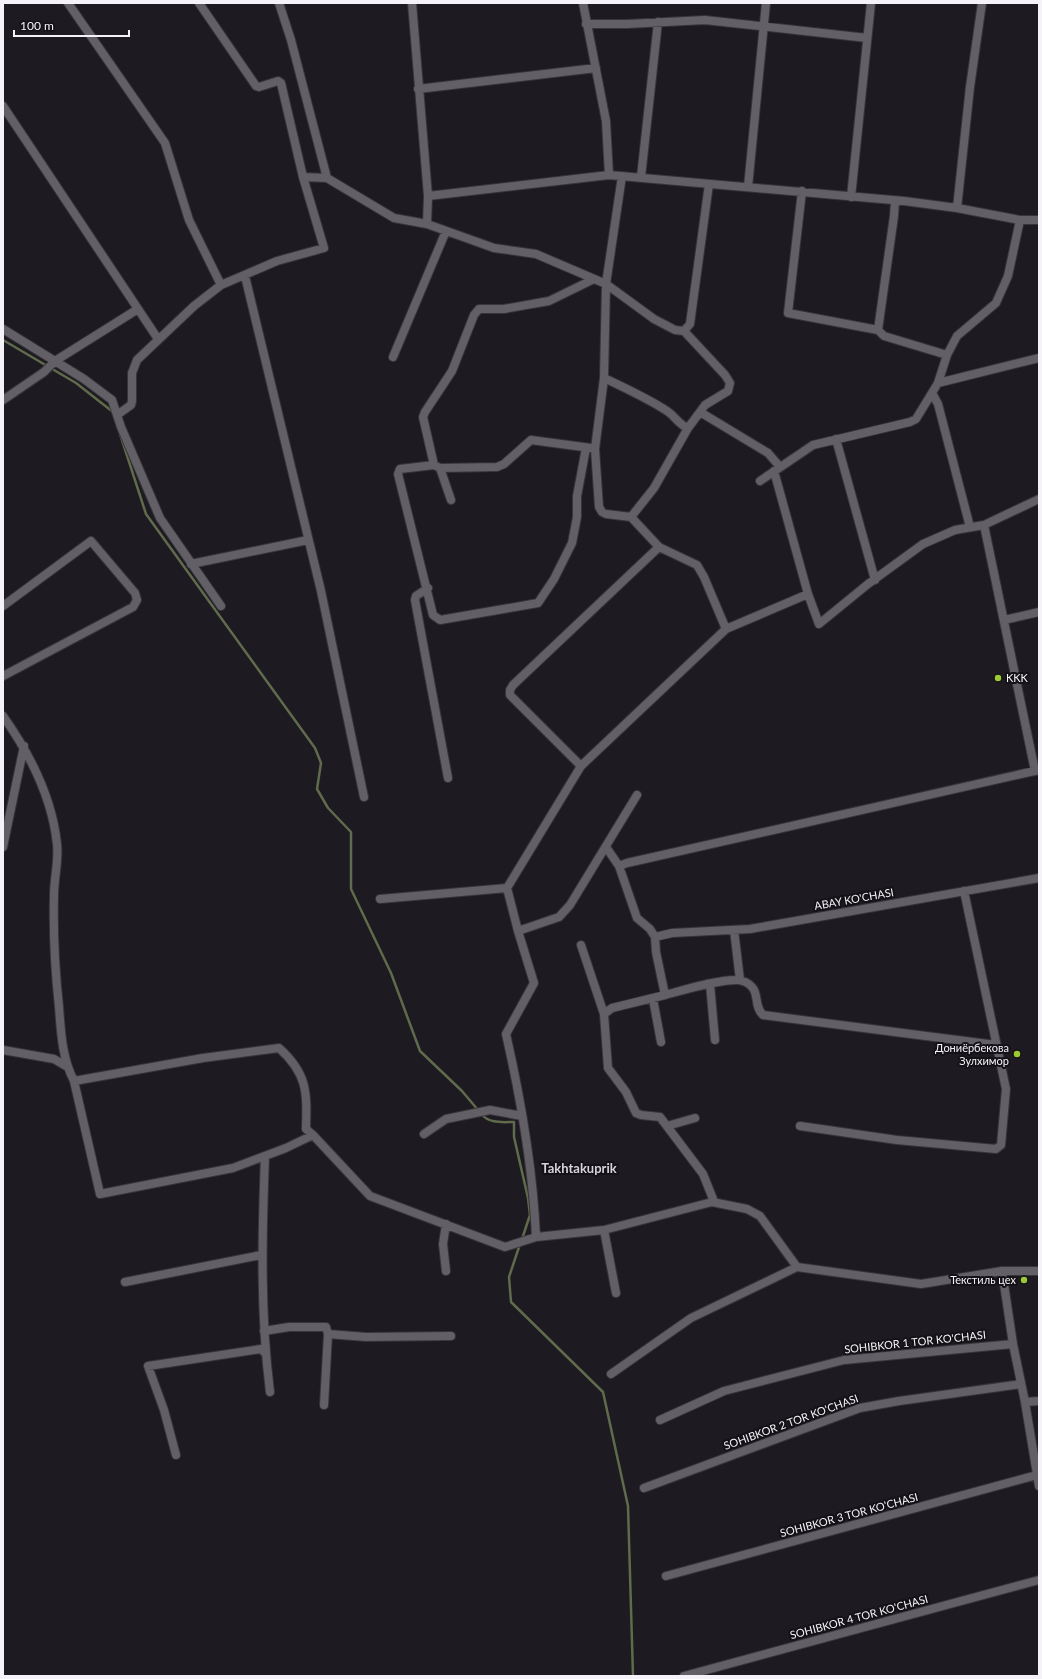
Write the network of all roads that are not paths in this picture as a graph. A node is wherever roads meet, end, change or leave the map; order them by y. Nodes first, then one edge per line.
1 (68, 3) edge
2 (198, 3) edge
3 (279, 3) edge
4 (412, 3) edge
5 (583, 3) edge
6 (766, 3) edge
7 (871, 3) edge
8 (982, 3) edge
9 (658, 22) junction
10 (586, 24) junction
11 (763, 27) junction
12 (867, 38) junction
13 (596, 68) junction
14 (418, 89) junction
15 (3, 106) edge
16 (609, 175) junction
17 (622, 176) junction
18 (303, 177) junction
19 (641, 177) junction
20 (324, 178) junction
21 (709, 184) junction
22 (748, 187) junction
23 (802, 191) junction
24 (428, 196) junction
25 (851, 198) junction
26 (895, 201) junction
27 (957, 208) junction
28 (1020, 220) junction
29 (1039, 220) edge
30 (427, 224) junction
31 (446, 231) junction
32 (244, 276) junction
33 (594, 279) junction
34 (606, 284) junction
35 (221, 285) junction
36 (138, 309) junction
37 (3, 329) edge
38 (878, 330) junction
39 (684, 331) junction
40 (158, 339) junction
41 (947, 355) junction
42 (393, 357) dead end
43 (1039, 358) edge
44 (55, 361) junction
45 (604, 378) junction
46 (938, 382) junction
47 (932, 393) junction
48 (3, 400) edge
49 (700, 412) junction
50 (117, 415) junction
51 (688, 428) junction
52 (836, 439) junction
53 (586, 448) junction
54 (596, 449) junction
55 (437, 466) junction
56 (777, 469) junction
57 (760, 481) dead end
58 (1039, 499) edge
59 (451, 500) dead end
60 (631, 517) junction
61 (984, 525) junction
62 (970, 527) junction
63 (308, 540) junction
64 (659, 547) junction
65 (191, 564) junction
66 (874, 580) junction
67 (428, 588) junction
68 (808, 594) junction
69 (3, 606) edge
70 (221, 606) dead end
71 (1039, 612) edge
72 (1004, 620) junction
73 (726, 629) junction
74 (3, 676) edge
75 (3, 716) edge
76 (24, 746) junction
77 (581, 766) junction
78 (1037, 771) edge
79 (448, 778) dead end
80 (637, 795) dead end
81 (364, 797) dead end
82 (3, 847) edge
83 (606, 847) junction
84 (619, 866) junction
85 (1039, 878) edge
86 (507, 888) junction
87 (964, 891) junction
88 (380, 899) dead end
89 (734, 930) junction
90 (518, 932) junction
91 (655, 937) junction
92 (581, 945) dead end
93 (740, 980) junction
94 (710, 984) junction
95 (665, 995) junction
96 (653, 999) junction
97 (604, 1014) junction
98 (715, 1040) dead end
99 (661, 1042) dead end
100 (996, 1045) junction
101 (3, 1050) edge
102 (66, 1066) junction
103 (74, 1081) junction
104 (522, 1116) junction
105 (695, 1118) dead end
106 (667, 1126) junction
107 (800, 1126) dead end
108 (424, 1134) dead end
109 (313, 1135) junction
110 (265, 1156) junction
111 (712, 1202) junction
112 (446, 1224) junction
113 (604, 1230) junction
114 (533, 1238) junction
115 (261, 1256) junction
116 (797, 1267) junction
117 (446, 1271) dead end
118 (1002, 1271) junction
119 (1039, 1271) edge
120 (125, 1282) dead end
121 (616, 1293) dead end
122 (264, 1331) junction
123 (328, 1334) junction
124 (451, 1336) dead end
125 (1013, 1344) junction
126 (265, 1353) junction
127 (611, 1374) dead end
128 (1021, 1384) junction
129 (270, 1392) dead end
130 (1039, 1400) edge
131 (1025, 1402) junction
132 (324, 1405) dead end
133 (660, 1420) dead end
134 (176, 1455) dead end
135 (1037, 1475) junction
136 (1039, 1486) edge
137 (644, 1488) dead end
138 (666, 1576) dead end
139 (1039, 1580) edge
140 (684, 1676) edge

1 - 35 street
2 - 18 street
3 - 20 street
4 - 14 street
5 - 10 street
6 - 11 street
7 - 12 street
8 - 27 street
9 - 10 street
9 - 11 street
9 - 19 street
10 - 13 street
11 - 12 street
11 - 22 street
12 - 25 street
13 - 14 street
13 - 16 street
14 - 24 street
15 - 36 street
16 - 17 street
16 - 24 street
17 - 19 street
17 - 34 street
18 - 20 street
18 - 32 street
19 - 21 street
20 - 30 street
21 - 22 street
21 - 39 street
22 - 23 street
23 - 25 street
23 - 38 street
24 - 30 street
25 - 26 street
26 - 27 street
26 - 38 street
27 - 28 street
28 - 29 street
28 - 41 street
30 - 31 street
31 - 33 street
31 - 42 street
32 - 35 street
32 - 63 street
33 - 34 street
33 - 55 street
34 - 39 street
34 - 45 street
35 - 40 street
36 - 40 street
36 - 44 street
37 - 44 street
38 - 41 street
39 - 49 street
40 - 50 street
41 - 46 street
43 - 46 street
44 - 48 street
44 - 50 street
45 - 51 street
45 - 54 street
46 - 47 street
47 - 52 street
47 - 62 street
49 - 51 street
49 - 56 street
50 - 65 street
51 - 60 street
52 - 56 street
52 - 66 street
53 - 54 street
53 - 55 street
53 - 67 street
54 - 60 street
55 - 59 street
55 - 67 street
56 - 57 street
56 - 68 street
58 - 61 street
60 - 64 street
61 - 62 street
61 - 72 street
62 - 66 street
63 - 65 street
63 - 81 street
64 - 73 street
64 - 77 street
65 - 70 street
66 - 68 street
67 - 79 street
68 - 73 street
69 - 74 street
71 - 72 street
72 - 78 street
73 - 77 street
75 - 76 street
76 - 82 street
76 - 102 street
77 - 86 street
78 - 84 street
80 - 83 street
83 - 84 street
83 - 90 street
84 - 91 street
85 - 87 street, ABAY KO'CHASI
86 - 88 street
86 - 90 street
87 - 89 street, ABAY KO'CHASI
87 - 100 street
89 - 91 street, ABAY KO'CHASI
89 - 93 street
90 - 104 street
91 - 95 street
92 - 97 street
93 - 94 street
93 - 100 street
94 - 95 street
94 - 98 street
95 - 96 street
96 - 97 street
96 - 99 street
97 - 106 street
100 - 107 street
101 - 102 street
102 - 103 street
103 - 109 street
103 - 110 street
104 - 108 street
104 - 114 street
105 - 106 street
106 - 111 street
109 - 110 street
109 - 112 street
110 - 115 street
111 - 113 street
111 - 116 street
112 - 114 street
112 - 117 street
113 - 114 street
113 - 121 street
115 - 120 street
115 - 122 street
116 - 118 street
116 - 127 street
118 - 119 street
118 - 125 street
122 - 123 street
122 - 126 street
123 - 124 street
123 - 132 street
125 - 128 street
125 - 133 street, SOHIBKOR 1 TOR KO'CHASI
126 - 129 street
126 - 134 street
128 - 131 street
128 - 137 street, SOHIBKOR 2 TOR KO'CHASI
130 - 131 street
131 - 135 street
135 - 136 street
135 - 138 street, SOHIBKOR 3 TOR KO'CHASI
139 - 140 street, SOHIBKOR 4 TOR KO'CHASI

